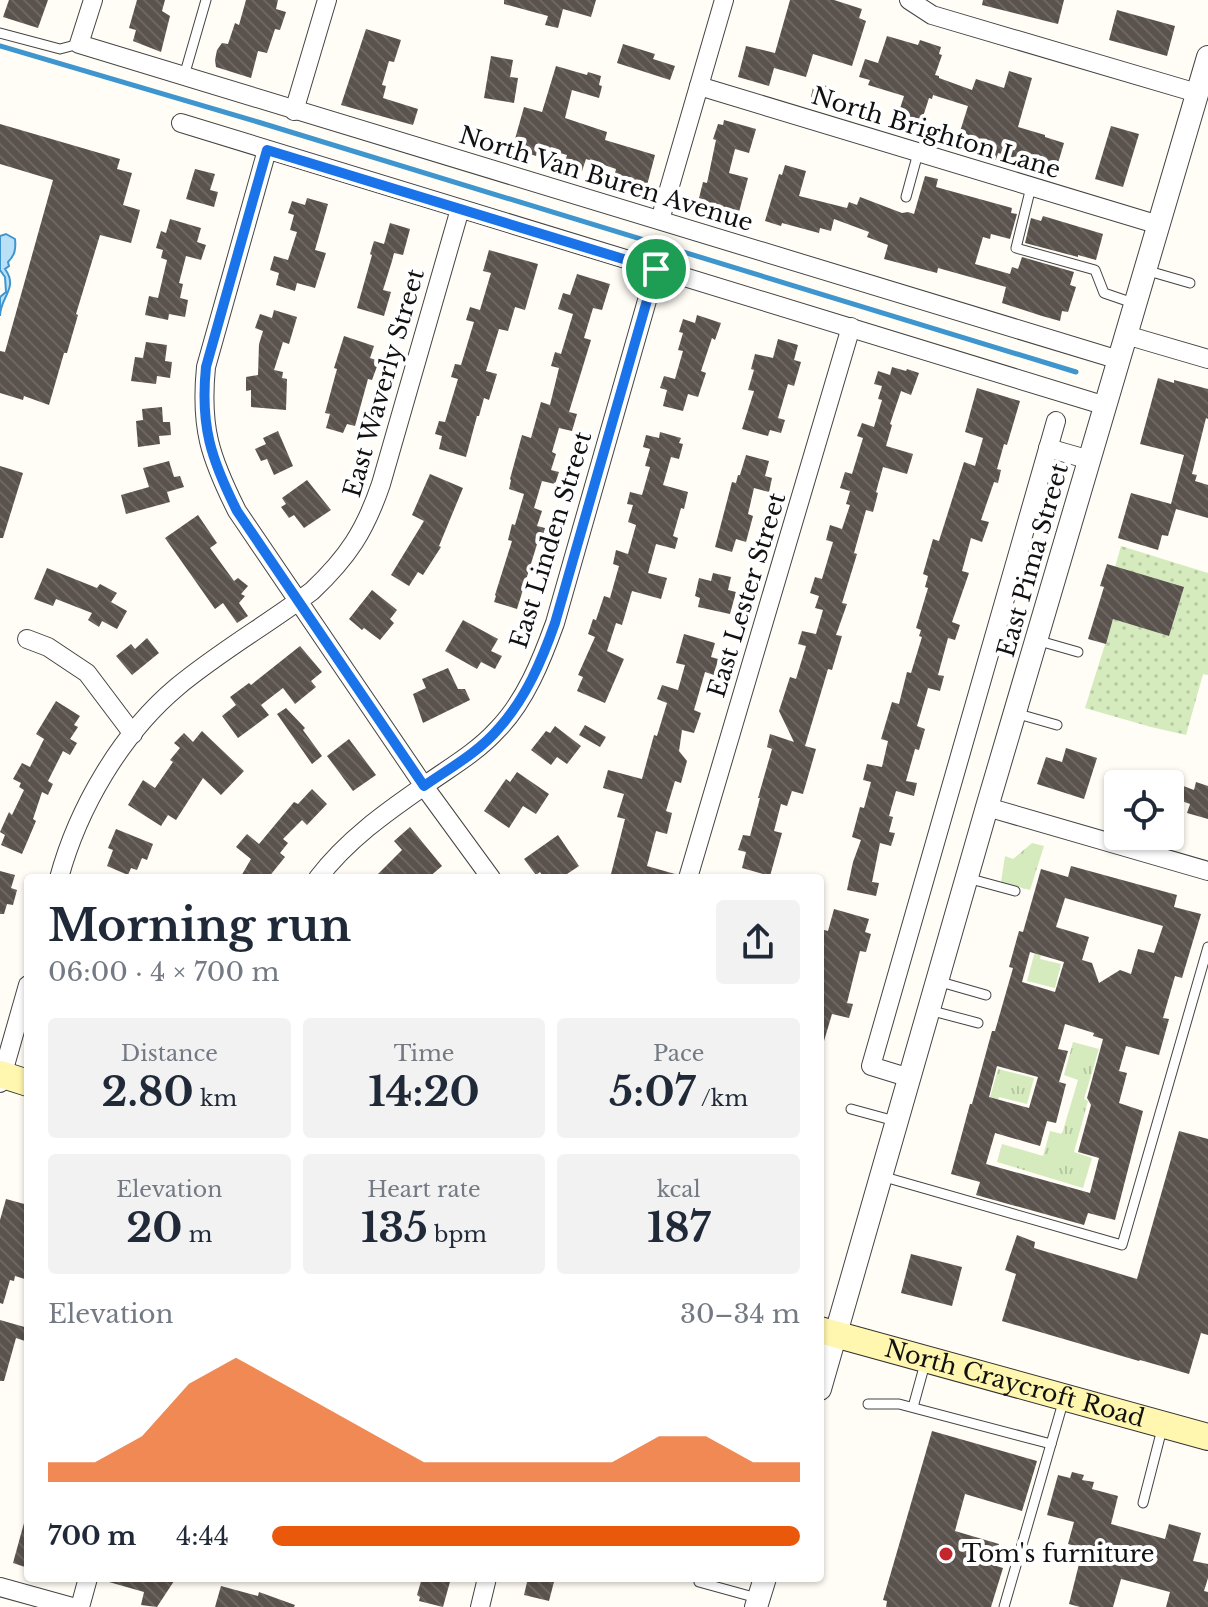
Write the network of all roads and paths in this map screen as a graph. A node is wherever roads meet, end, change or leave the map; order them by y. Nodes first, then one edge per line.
1 (93, 0) edge
2 (206, 0) edge
3 (327, 0) edge
4 (724, 0) edge
5 (909, 0) edge
6 (0, 33) edge
7 (79, 44) junction
8 (1208, 57) edge
9 (184, 76) junction
10 (699, 86) junction
11 (1197, 93) junction
12 (294, 111) junction
13 (181, 123) dead end
14 (267, 150) junction
15 (918, 153) junction
16 (1031, 187) junction
17 (906, 197) dead end
18 (460, 209) junction
19 (660, 220) junction
20 (1159, 225) junction
21 (656, 269) junction
22 (1145, 270) junction
23 (1190, 283) dead end
24 (1135, 303) junction
25 (851, 327) junction
26 (1126, 335) junction
27 (1208, 359) edge
28 (1119, 360) junction
29 (1106, 406) junction
30 (1056, 421) dead end
31 (1048, 448) junction
32 (1090, 460) junction
33 (298, 602) junction
34 (27, 639) dead end
35 (1036, 640) junction
36 (1078, 652) dead end
37 (1015, 713) junction
38 (1057, 725) dead end
39 (133, 734) junction
40 (424, 786) junction
41 (987, 807) junction
42 (1208, 871) edge
43 (60, 874) edge
44 (322, 874) edge
45 (488, 874) edge
46 (689, 874) edge
47 (967, 878) junction
48 (1015, 891) dead end
49 (1208, 947) edge
50 (937, 981) junction
51 (986, 995) dead end
52 (24, 999) edge
53 (929, 1010) junction
54 (978, 1023) dead end
55 (1, 1077) edge
56 (910, 1078) junction
57 (24, 1082) edge
58 (851, 1109) dead end
59 (897, 1121) junction
60 (881, 1176) junction
61 (828, 1332) edge
62 (824, 1360) edge
63 (926, 1360) junction
64 (1064, 1397) junction
65 (868, 1404) dead end
66 (913, 1407) junction
67 (1164, 1424) junction
68 (1208, 1437) edge
69 (1051, 1444) junction
70 (1143, 1503) dead end
71 (87, 1582) edge
72 (486, 1582) edge
73 (699, 1582) dead end
74 (0, 1587) edge
75 (760, 1594) edge
76 (72, 1607) edge
77 (80, 1607) edge
78 (480, 1607) edge
79 (1004, 1607) edge

1 - 7 street
2 - 9 lane
3 - 12 street
4 - 10 street
5 - 11 street
6 - 7 lane
7 - 9 street, North Van Buren Avenue
8 - 11 street, East Pima Street
9 - 12 street, North Van Buren Avenue
10 - 15 street, North Brighton Lane
10 - 19 street
11 - 20 street, East Pima Street
12 - 19 street, North Van Buren Avenue
13 - 14 street
14 - 18 street
14 - 33 street
15 - 16 street, North Brighton Lane
15 - 17 lane
16 - 20 street, North Brighton Lane
16 - 24 lane
18 - 21 street
18 - 33 street, East Waverly Street
19 - 28 street, North Van Buren Avenue
20 - 22 street, East Pima Street
21 - 25 street
21 - 40 street, East Linden Street
22 - 23 lane
22 - 24 street, East Pima Street
24 - 26 street, East Pima Street
25 - 29 street
25 - 46 street, East Lester Street
26 - 27 street
26 - 28 street, East Pima Street
28 - 29 street, East Pima Street
29 - 32 street, East Pima Street
30 - 31 street, East Pima Street
31 - 32 street
31 - 56 street, East Pima Street
32 - 35 street, East Pima Street
33 - 39 street, East Waverly Street
33 - 40 street
34 - 39 street
35 - 36 lane
35 - 37 street, East Pima Street
37 - 38 lane
37 - 41 street, East Pima Street
39 - 43 street, East Waverly Street
40 - 44 street, East Linden Street
40 - 45 street
41 - 42 street
41 - 47 street, East Pima Street
47 - 48 lane
47 - 50 street, East Pima Street
49 - 60 lane
50 - 51 lane
50 - 53 street, East Pima Street
52 - 55 street
53 - 54 lane
53 - 56 street, East Pima Street
55 - 57 main road
56 - 59 street, East Pima Street
58 - 59 lane
59 - 60 street, East Pima Street
60 - 61 street, East Pima Street
61 - 62 street, East Pima Street
61 - 63 main road, North Craycroft Road
63 - 64 main road, North Craycroft Road
63 - 66 lane
64 - 67 main road, North Craycroft Road
64 - 69 lane
65 - 66 lane
66 - 69 lane
67 - 68 main road, North Craycroft Road
67 - 70 lane
69 - 79 lane
71 - 77 street
72 - 78 street
73 - 75 lane
74 - 76 street

